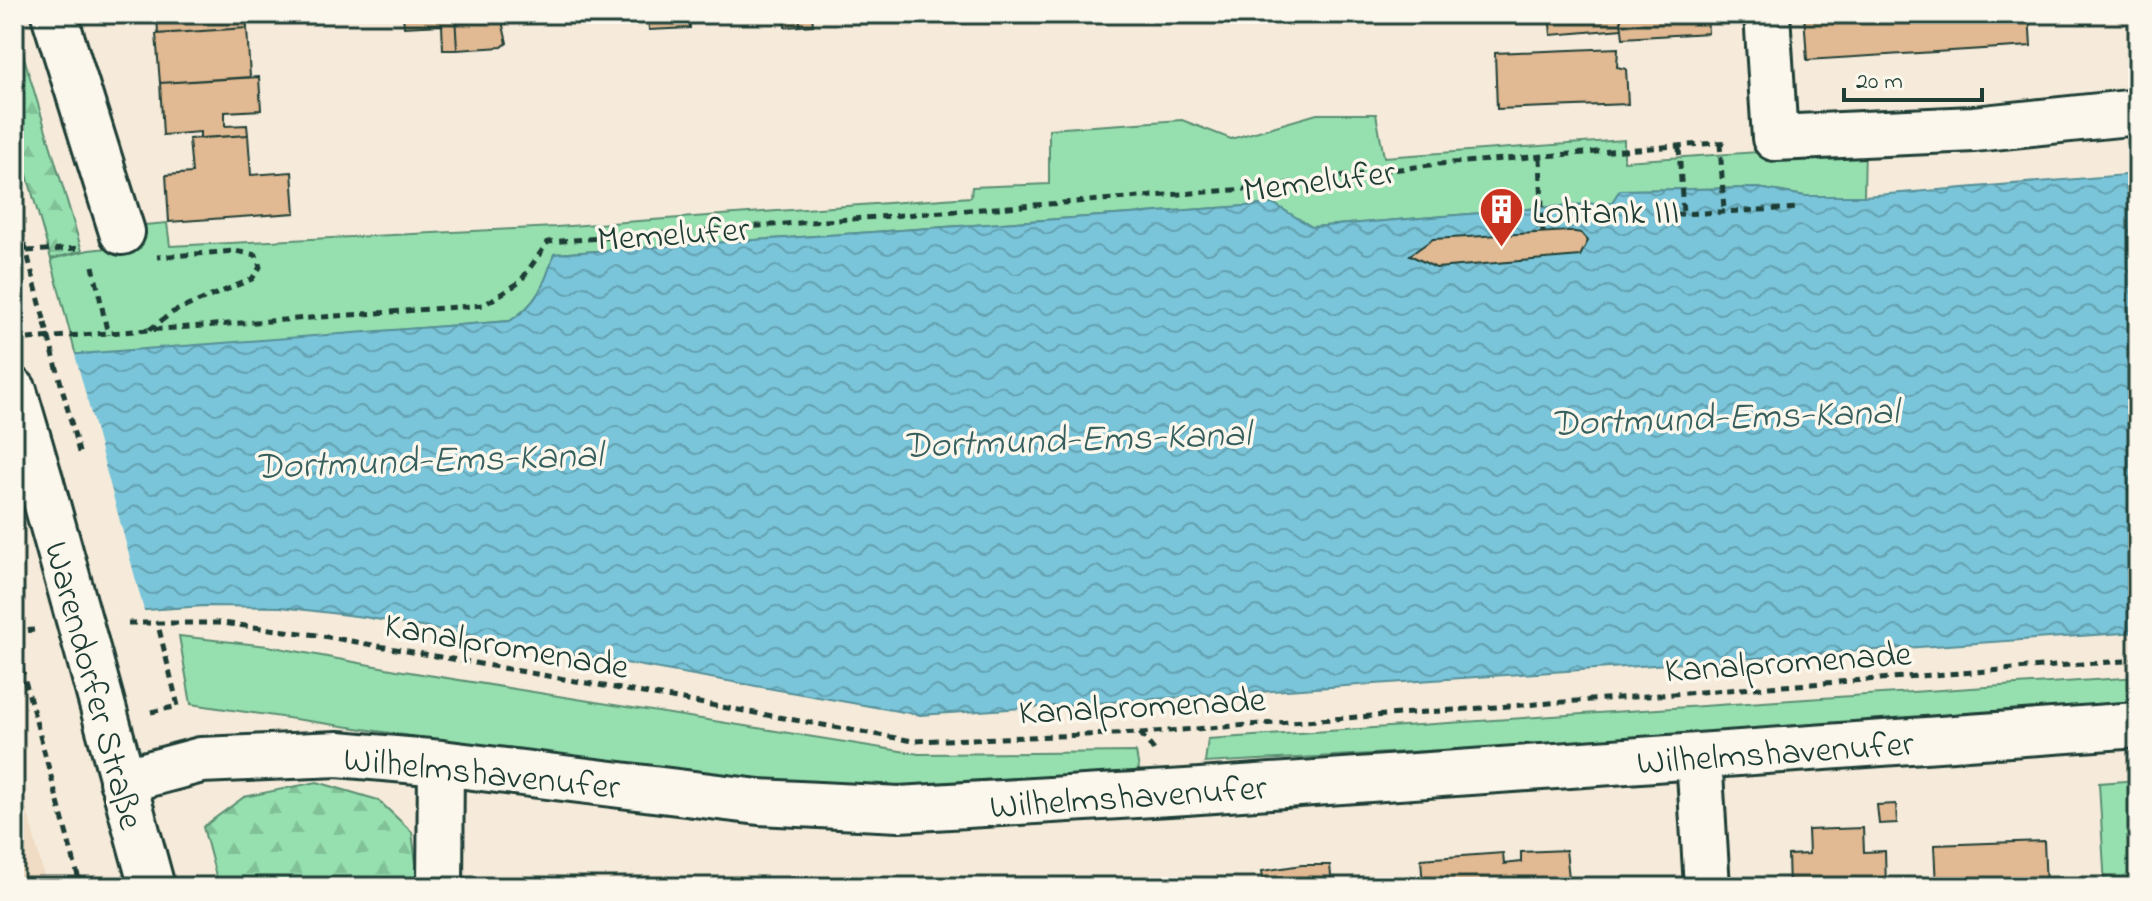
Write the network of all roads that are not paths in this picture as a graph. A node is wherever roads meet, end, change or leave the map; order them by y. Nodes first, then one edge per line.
1 (54, 14) edge
2 (1767, 14) edge
3 (2138, 112) edge
4 (105, 241) road end
5 (14, 391) edge
6 (2138, 725) edge
7 (1699, 757) junction
8 (441, 763) junction
9 (122, 781) junction
10 (152, 887) edge
11 (440, 887) edge
12 (1707, 887) edge

1 - 4 street
2 - 3 street
5 - 9 street, Warendorfer Straße, bridge
6 - 7 street, Wilhelmshavenufer
7 - 8 street, Wilhelmshavenufer
7 - 12 street
8 - 9 street, Wilhelmshavenufer
8 - 11 street
9 - 10 street, Warendorfer Straße

